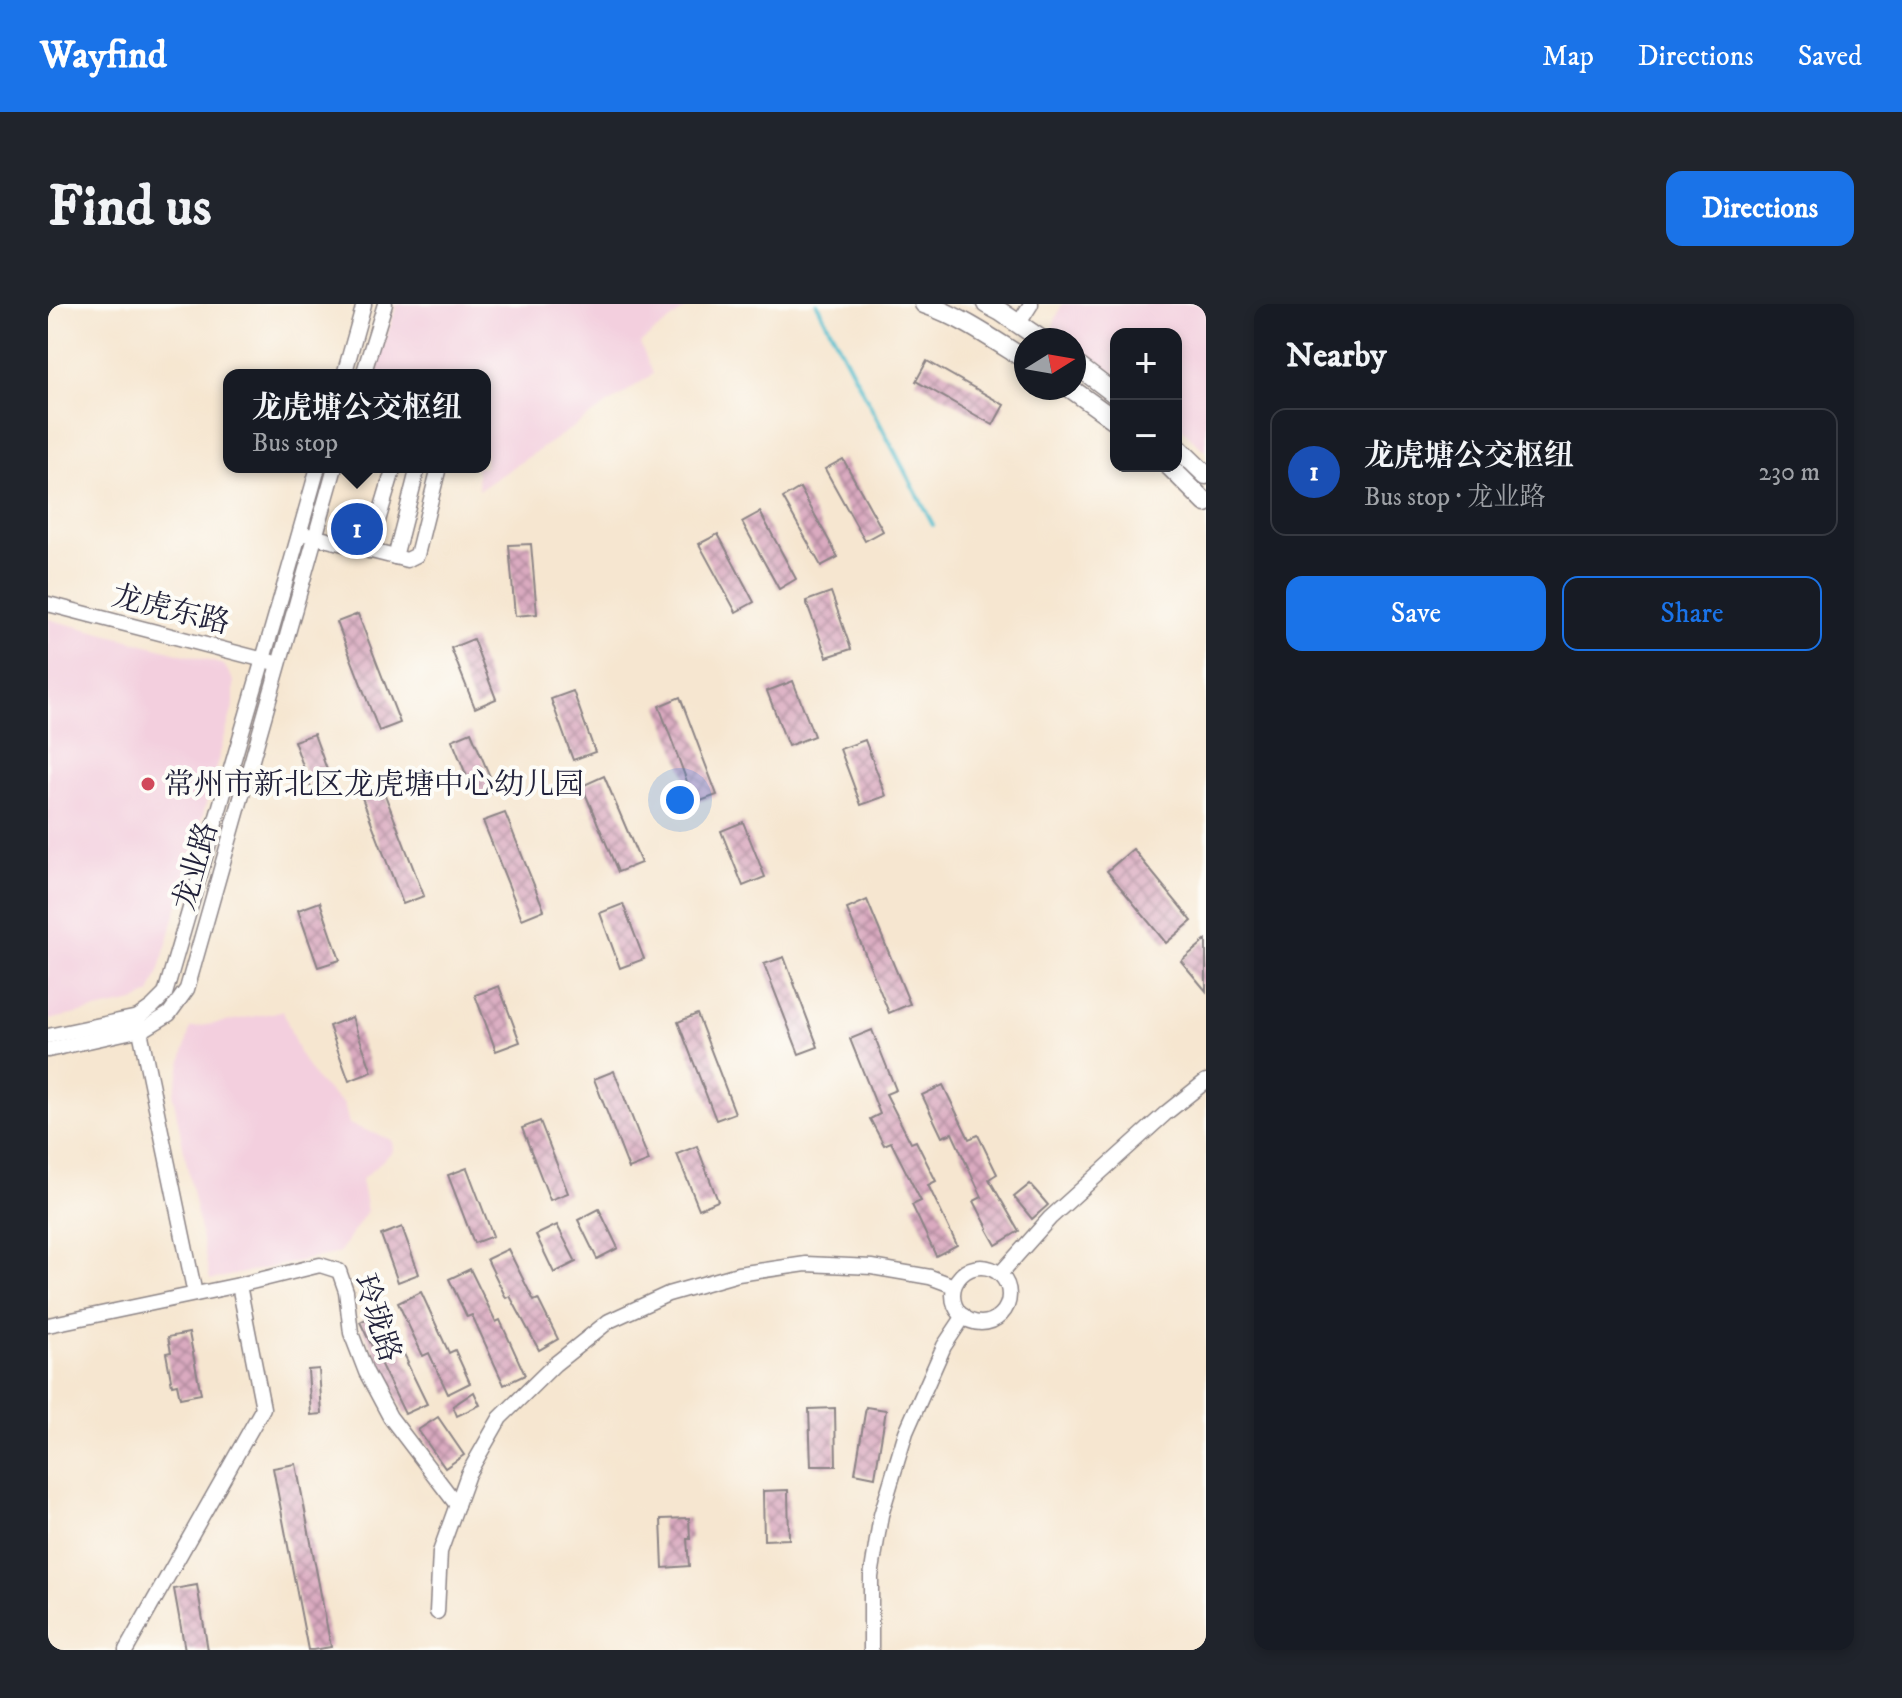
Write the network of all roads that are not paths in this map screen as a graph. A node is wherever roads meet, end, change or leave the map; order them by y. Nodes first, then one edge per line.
1 (364, 304) edge
2 (385, 304) edge
3 (986, 304) edge
4 (1031, 304) edge
5 (932, 305) edge
6 (1019, 323) junction
7 (1026, 328) edge
8 (1014, 352) edge
9 (346, 369) edge
10 (365, 369) edge
11 (1086, 372) edge
12 (1110, 390) edge
13 (1086, 399) edge
14 (1110, 417) edge
15 (1182, 452) edge
16 (1175, 472) edge
17 (316, 473) edge
18 (333, 473) edge
19 (392, 473) edge
20 (416, 473) edge
21 (438, 473) edge
22 (1206, 475) edge
23 (1206, 503) edge
24 (299, 533) junction
25 (316, 537) junction
26 (369, 551) junction
27 (395, 557) junction
28 (48, 604) edge
29 (264, 660) junction
30 (280, 665) junction
31 (139, 1023) junction
32 (48, 1036) edge
33 (48, 1050) edge
34 (1206, 1081) edge
35 (1000, 1274) junction
36 (239, 1285) junction
37 (954, 1286) junction
38 (195, 1294) junction
39 (964, 1316) junction
40 (48, 1325) edge
41 (457, 1505) junction
42 (437, 1612) dead end
43 (126, 1650) edge
44 (871, 1650) edge

1 - 9 street
2 - 10 street
3 - 6 main road
4 - 6 street
5 - 8 main road
6 - 7 main road
11 - 12 main road
13 - 14 main road
15 - 22 main road
16 - 23 main road
17 - 24 street, 龙业路
18 - 25 street, 龙业路
19 - 26 street
20 - 27 street
21 - 27 street
24 - 25 street
24 - 29 street, 龙业路
25 - 26 street
25 - 30 street, 龙业路
26 - 27 street
28 - 29 street, 龙虎东路
29 - 30 street, 龙虎东路
29 - 31 street, 龙业路
30 - 31 street, 龙业路
31 - 32 street, 龙业路
31 - 33 street, 龙业路
31 - 38 street
34 - 35 street
35 - 37 street
35 - 39 street
36 - 38 street, 玲珑路
36 - 41 street, 玲珑路
36 - 43 street
37 - 39 street
37 - 41 street
38 - 40 street, 玲珑路
39 - 44 street
41 - 42 street

